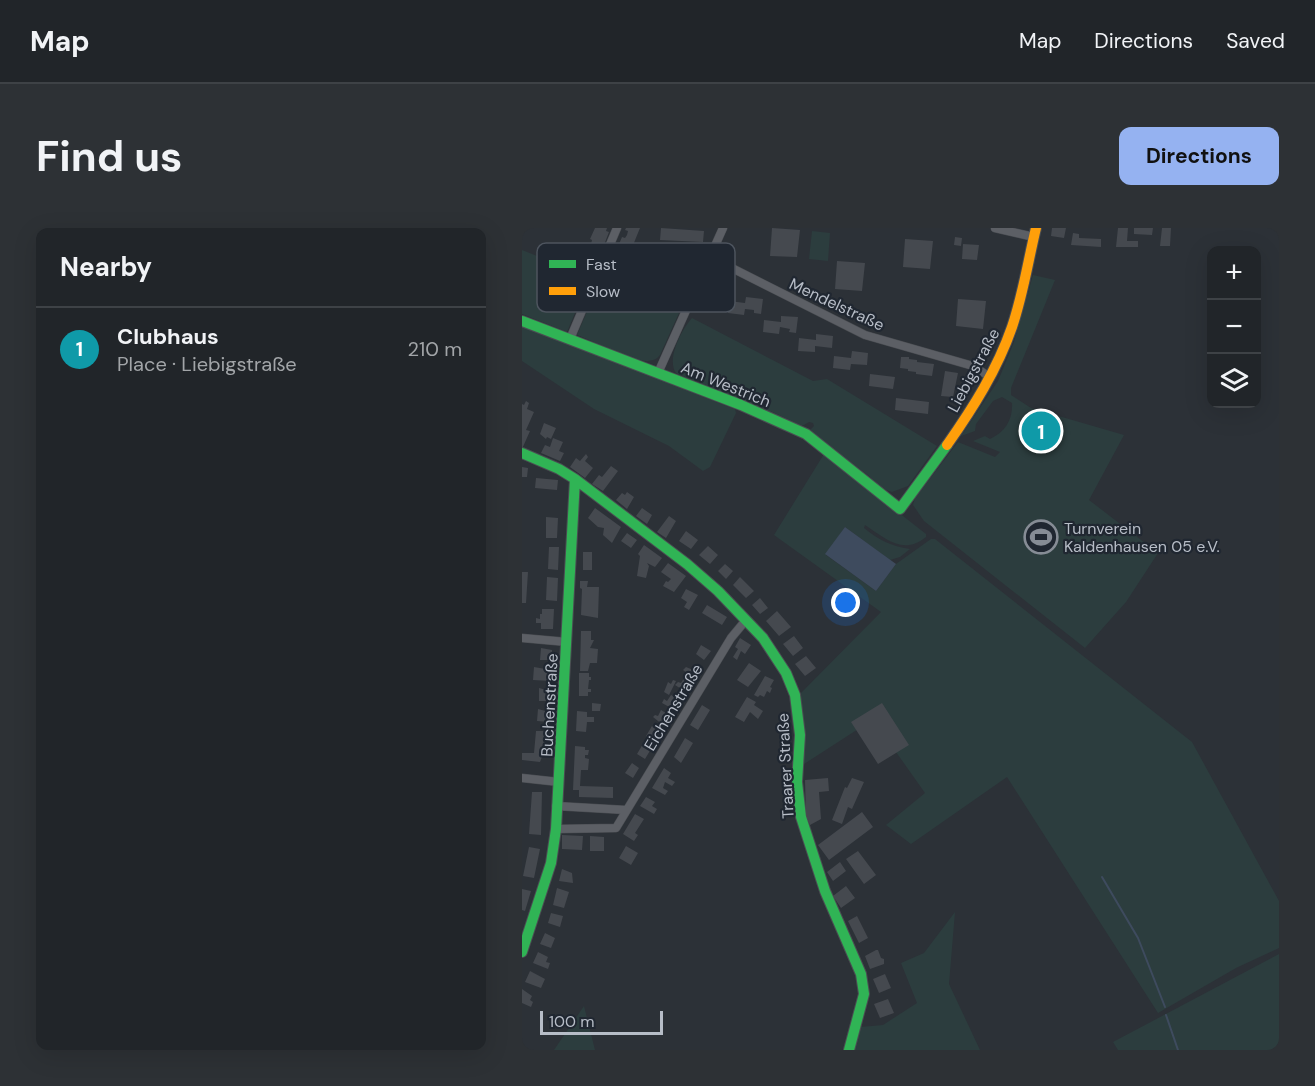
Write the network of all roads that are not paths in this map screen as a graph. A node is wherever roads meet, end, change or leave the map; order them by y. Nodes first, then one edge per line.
1 (618, 228) edge
2 (723, 228) edge
3 (995, 228) edge
4 (1035, 232) edge
5 (612, 243) edge
6 (716, 243) edge
7 (735, 269) edge
8 (582, 312) edge
9 (685, 312) edge
10 (522, 321) edge
11 (570, 339) junction
12 (658, 373) junction
13 (990, 377) junction
14 (522, 453) edge
15 (575, 479) junction
16 (900, 509) joint
17 (746, 620) junction
18 (522, 638) edge
19 (567, 642) junction
20 (522, 778) edge
21 (559, 782) junction
22 (556, 806) junction
23 (626, 810) junction
24 (556, 829) junction
25 (526, 926) edge
26 (522, 952) edge
27 (849, 1050) edge

1 - 5 street
2 - 6 street
3 - 4 street
4 - 13 street, Liebigstraße
7 - 13 street, Mendelstraße
8 - 11 street
9 - 12 street
10 - 11 street, Am Westrich
11 - 12 street, Am Westrich
12 - 16 street, Am Westrich
13 - 16 street, Liebigstraße
14 - 15 street, Traarer Straße
15 - 17 street, Traarer Straße
15 - 19 street, Buchenstraße
17 - 23 street, Eichenstraße
17 - 27 street, Traarer Straße
18 - 19 street
19 - 21 street, Buchenstraße
20 - 21 street
21 - 22 street, Buchenstraße
22 - 23 street
22 - 24 street, Buchenstraße
23 - 24 street, Eichenstraße
24 - 25 street, Buchenstraße
25 - 26 street, Buchenstraße

